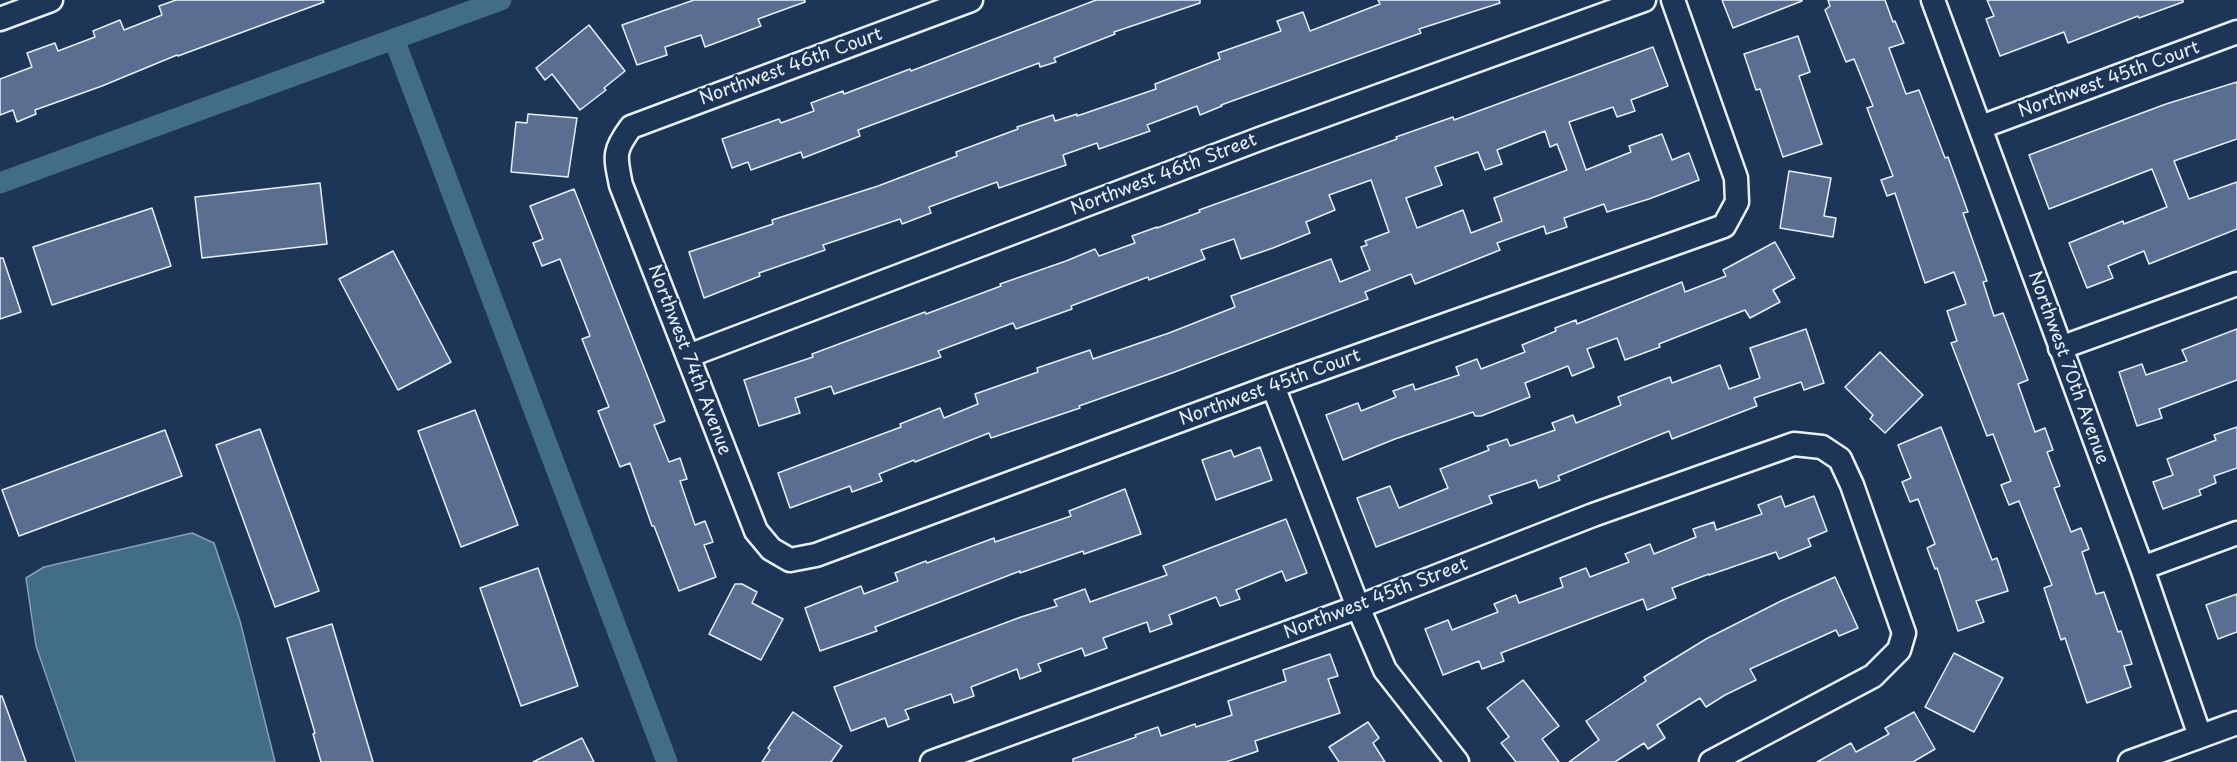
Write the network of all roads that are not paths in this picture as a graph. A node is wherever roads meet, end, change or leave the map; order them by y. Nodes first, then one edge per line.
1 (51, 0) edge
2 (971, 0) edge
3 (1644, 0) edge
4 (1674, 0) edge
5 (1933, 0) edge
6 (0, 19) edge
7 (2237, 32) edge
8 (1981, 127) junction
9 (618, 145) joint
10 (2237, 284) edge
11 (2060, 348) junction
12 (688, 356) junction
13 (1274, 386) junction
14 (2237, 533) edge
15 (790, 560) joint
16 (2142, 568) junction
17 (1358, 607) junction
18 (2237, 723) edge
19 (2200, 736) junction
20 (932, 762) edge
21 (1457, 762) edge
22 (1711, 762) edge
23 (2130, 762) edge

1 - 6 street
2 - 9 street, Northwest 46th Court
3 - 12 street, Northwest 46th Street
4 - 13 street, Northwest 45th Court
5 - 8 street, Northwest 70th Avenue
7 - 8 street, Northwest 45th Court
8 - 11 street, Northwest 70th Avenue
9 - 12 street, Northwest 74th Avenue
10 - 11 street
11 - 16 street, Northwest 70th Avenue
12 - 15 street, Northwest 74th Avenue
13 - 15 street, Northwest 45th Court
13 - 17 street
14 - 16 street
16 - 19 street, Northwest 70th Avenue
17 - 20 street, Northwest 45th Street
17 - 21 street
17 - 22 street, Northwest 45th Street
18 - 19 street
19 - 23 street

